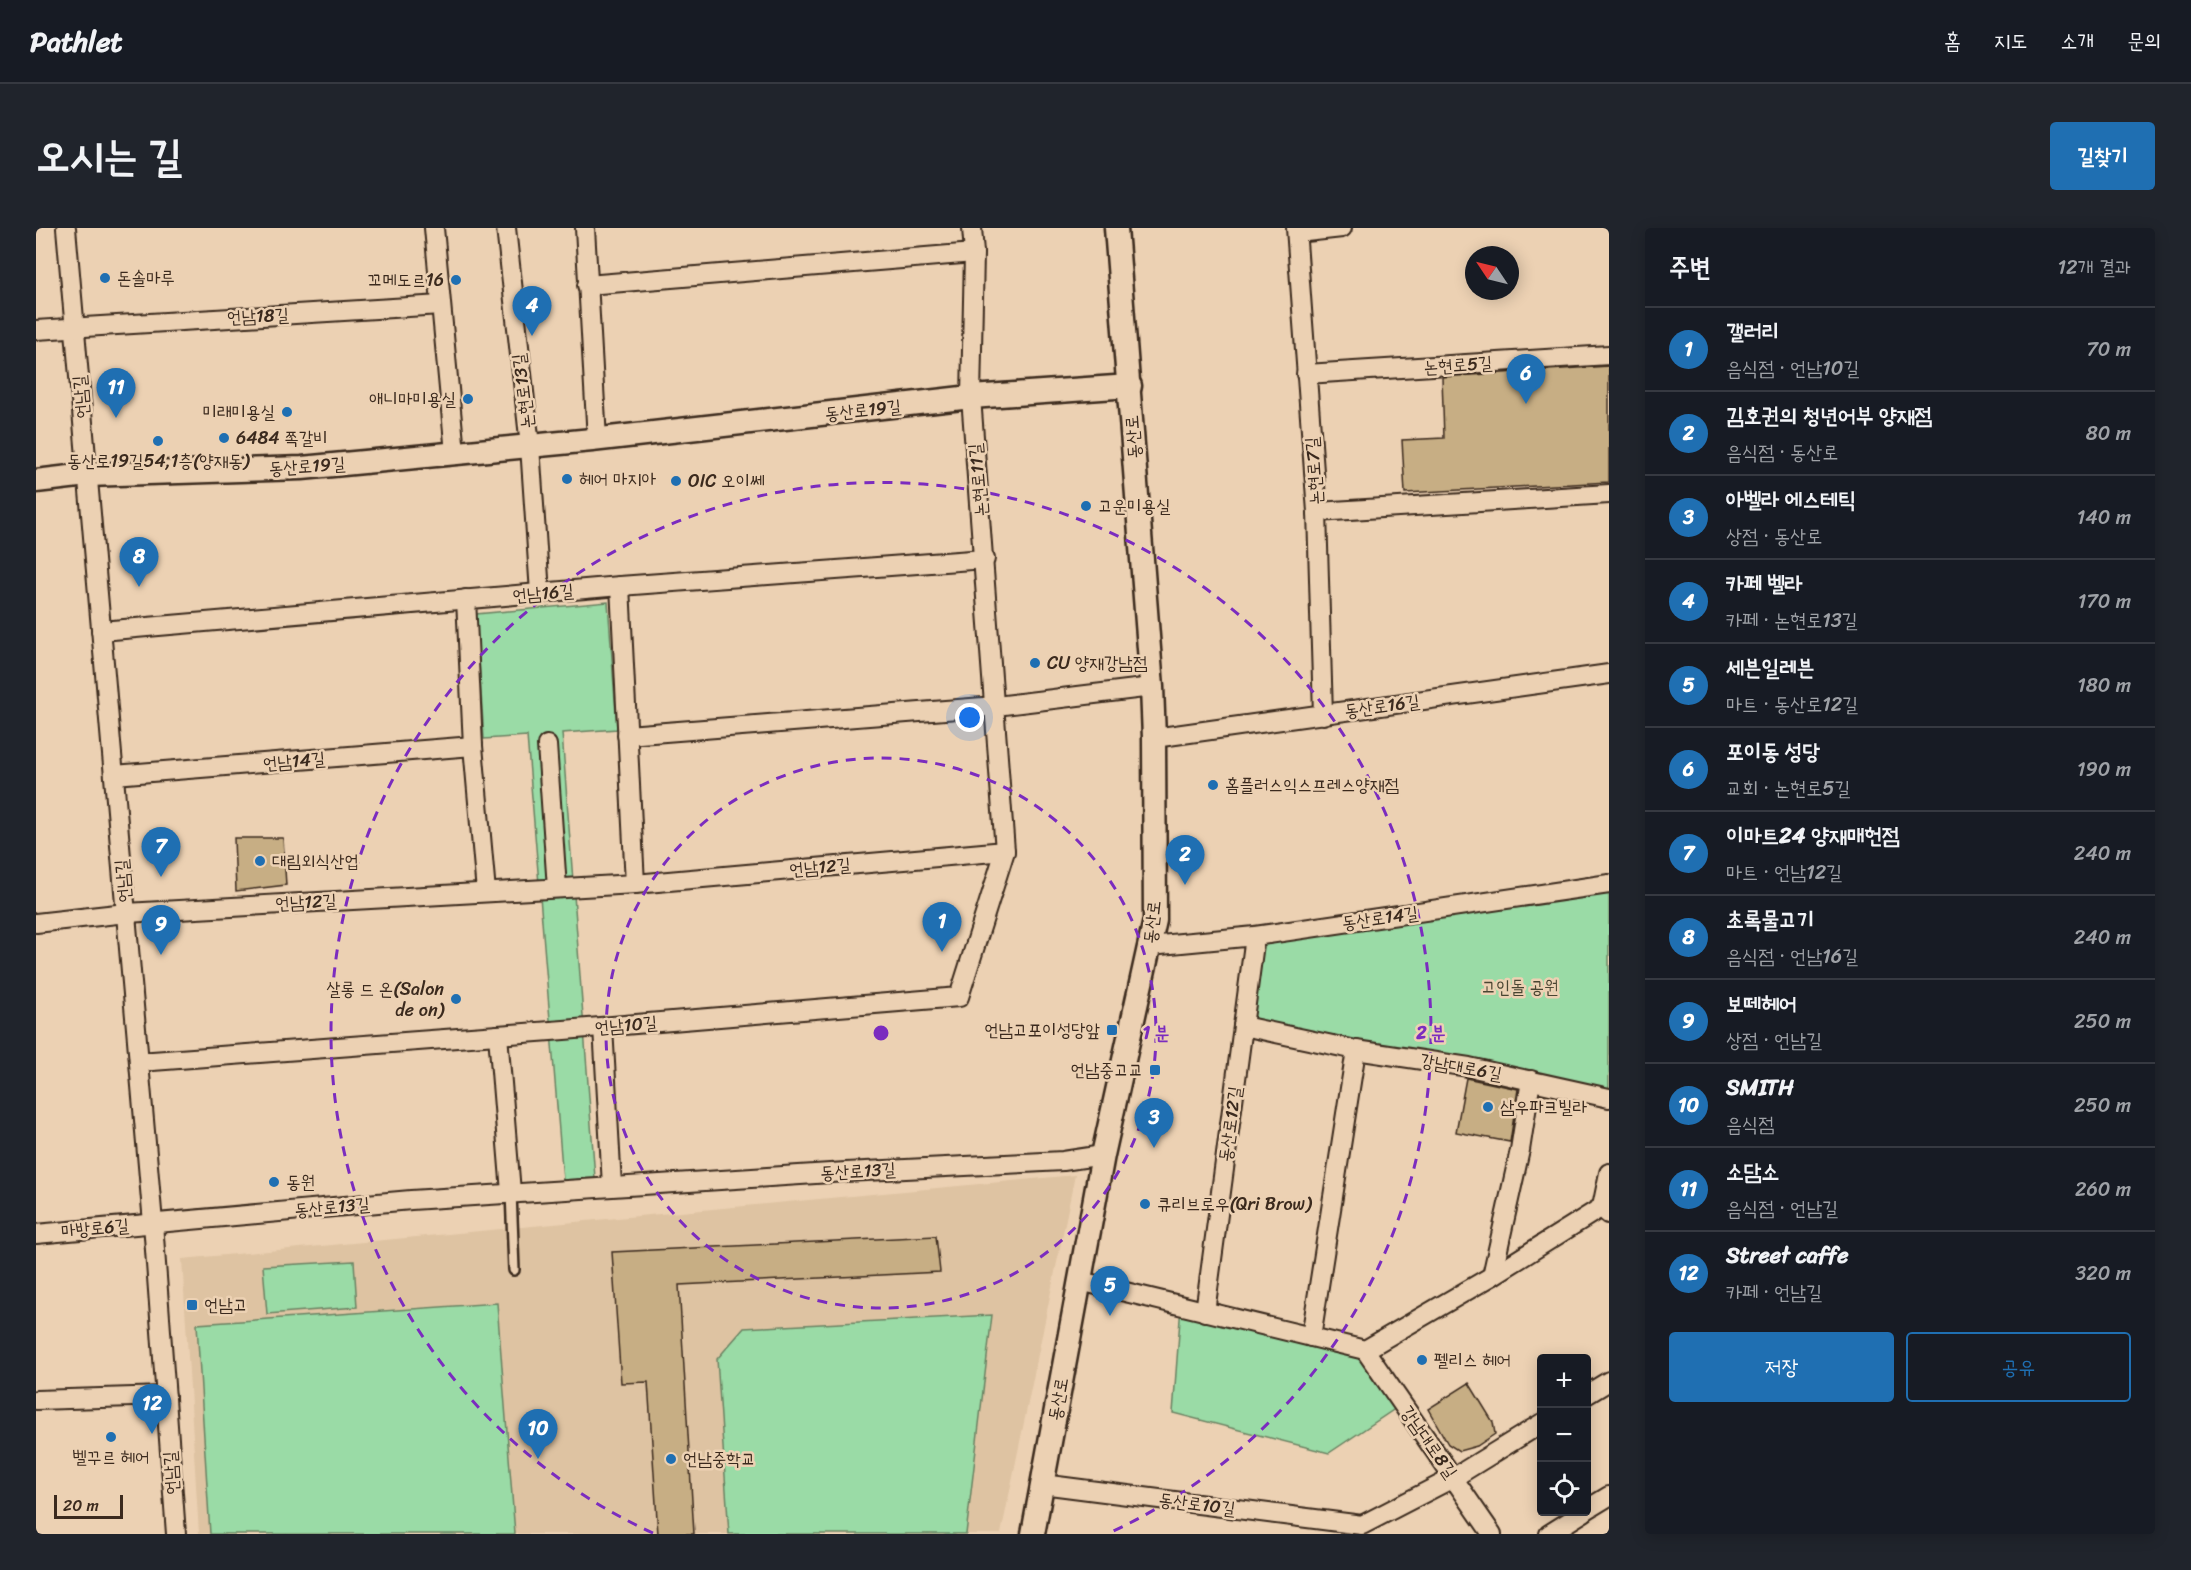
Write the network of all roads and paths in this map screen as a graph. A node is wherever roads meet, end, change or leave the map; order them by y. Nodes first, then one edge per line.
1 (66, 228) edge
2 (434, 228) edge
3 (506, 228) edge
4 (585, 228) edge
5 (972, 228) edge
6 (1116, 228) edge
7 (1342, 228) edge
8 (1297, 231) edge
9 (974, 253) junction
10 (587, 285) junction
11 (441, 305) junction
12 (75, 327) junction
13 (36, 330) edge
14 (1609, 355) edge
15 (1306, 374) junction
16 (1130, 386) junction
17 (971, 397) junction
18 (597, 440) junction
19 (530, 446) junction
20 (454, 453) junction
21 (87, 475) junction
22 (36, 481) edge
23 (1609, 494) edge
24 (1317, 512) junction
25 (985, 559) junction
26 (620, 586) junction
27 (540, 593) junction
28 (466, 599) junction
29 (101, 631) junction
30 (1609, 674) edge
31 (1152, 687) junction
32 (996, 706) junction
33 (1323, 715) junction
34 (627, 735) junction
35 (1154, 738) junction
36 (547, 745) dead end
37 (473, 746) junction
38 (114, 775) junction
39 (1005, 851) junction
40 (635, 884) junction
41 (1609, 884) edge
42 (557, 888) junction
43 (486, 892) junction
44 (126, 913) junction
45 (36, 922) edge
46 (1255, 936) junction
47 (1150, 946) junction
48 (1243, 1026) junction
49 (603, 1027) junction
50 (498, 1035) junction
51 (1356, 1050) junction
52 (139, 1062) junction
53 (1531, 1080) junction
54 (1609, 1098) edge
55 (1103, 1155) junction
56 (1609, 1173) edge
57 (612, 1186) junction
58 (511, 1192) junction
59 (1607, 1209) edge
60 (153, 1223) junction
61 (36, 1234) edge
62 (514, 1270) dead end
63 (1492, 1276) junction
64 (1080, 1281) junction
65 (1204, 1312) junction
66 (1311, 1337) junction
67 (1365, 1350) junction
68 (1609, 1381) edge
69 (1591, 1392) edge
70 (166, 1396) junction
71 (36, 1400) edge
72 (1537, 1426) edge
73 (1454, 1478) junction
74 (1042, 1484) junction
75 (1609, 1496) edge
76 (1591, 1507) edge
77 (1577, 1516) edge
78 (176, 1534) edge
79 (1033, 1534) edge
80 (1492, 1534) edge
81 (1549, 1534) edge

1 - 12 street, 언남길
2 - 11 street
3 - 19 street, 논현로13길
4 - 10 street
5 - 9 street, 논현로11길
6 - 16 street, 동산로
7 - 8 street
8 - 15 street, 논현로7길
9 - 10 street
9 - 17 street, 논현로11길
10 - 18 street
11 - 12 street, 언남18길
11 - 20 street
12 - 13 street, 언남18길
12 - 21 street, 언남길
14 - 15 street, 논현로5길
15 - 24 street, 논현로7길
16 - 17 street, 동산로19길
16 - 31 street, 동산로
17 - 18 street, 동산로19길
17 - 25 street, 논현로11길
18 - 19 street, 동산로19길
19 - 20 street, 동산로19길
19 - 27 street
20 - 21 street, 동산로19길
21 - 22 street, 동산로19길
21 - 29 street, 언남길
23 - 24 street
24 - 33 street, 논현로7길
25 - 26 street, 언남16길
25 - 32 street, 논현로11길
26 - 27 street, 언남16길
26 - 34 street
27 - 28 street, 언남16길
28 - 29 street, 언남16길
28 - 37 street
29 - 38 street, 언남길
30 - 33 street, 동산로16길
31 - 32 street
31 - 35 street, 동산로
32 - 34 street
32 - 39 street, 논현로11길
33 - 35 street, 동산로16길
34 - 40 street
35 - 47 street, 동산로
36 - 42 street
37 - 38 street, 언남14길
37 - 43 street
38 - 44 street, 언남길
39 - 40 street, 언남12길
39 - 49 street, 언남10길
40 - 42 street, 언남12길
41 - 46 street, 동산로14길
42 - 43 street, 언남12길
43 - 44 street, 언남12길
44 - 45 street, 언남12길
44 - 52 street, 언남길
46 - 47 street, 동산로14길
46 - 48 street, 동산로12길
47 - 55 street, 동산로
48 - 51 street, 강남대로6길
48 - 65 street, 동산로12길
49 - 50 street, 언남10길
49 - 57 street
50 - 52 street, 언남10길
50 - 58 street
51 - 53 street, 강남대로6길
51 - 66 street
52 - 60 street, 언남길
53 - 54 street, 강남대로6길
53 - 63 street
55 - 57 street, 동산로13길
55 - 64 street, 동산로
56 - 59 street
57 - 58 street, 동산로13길
58 - 60 street, 동산로13길
58 - 62 lane
59 - 63 street
60 - 61 street, 마방로6길
60 - 70 street, 언남길
63 - 67 street
64 - 65 street
64 - 74 street, 동산로
65 - 66 street
66 - 67 street
67 - 73 street, 강남대로8길
68 - 69 street
70 - 71 street
70 - 78 street, 언남길
72 - 73 street, 동산로10길
73 - 74 street, 동산로10길
73 - 80 street, 강남대로8길
74 - 79 street, 동산로
75 - 76 street
77 - 81 street

